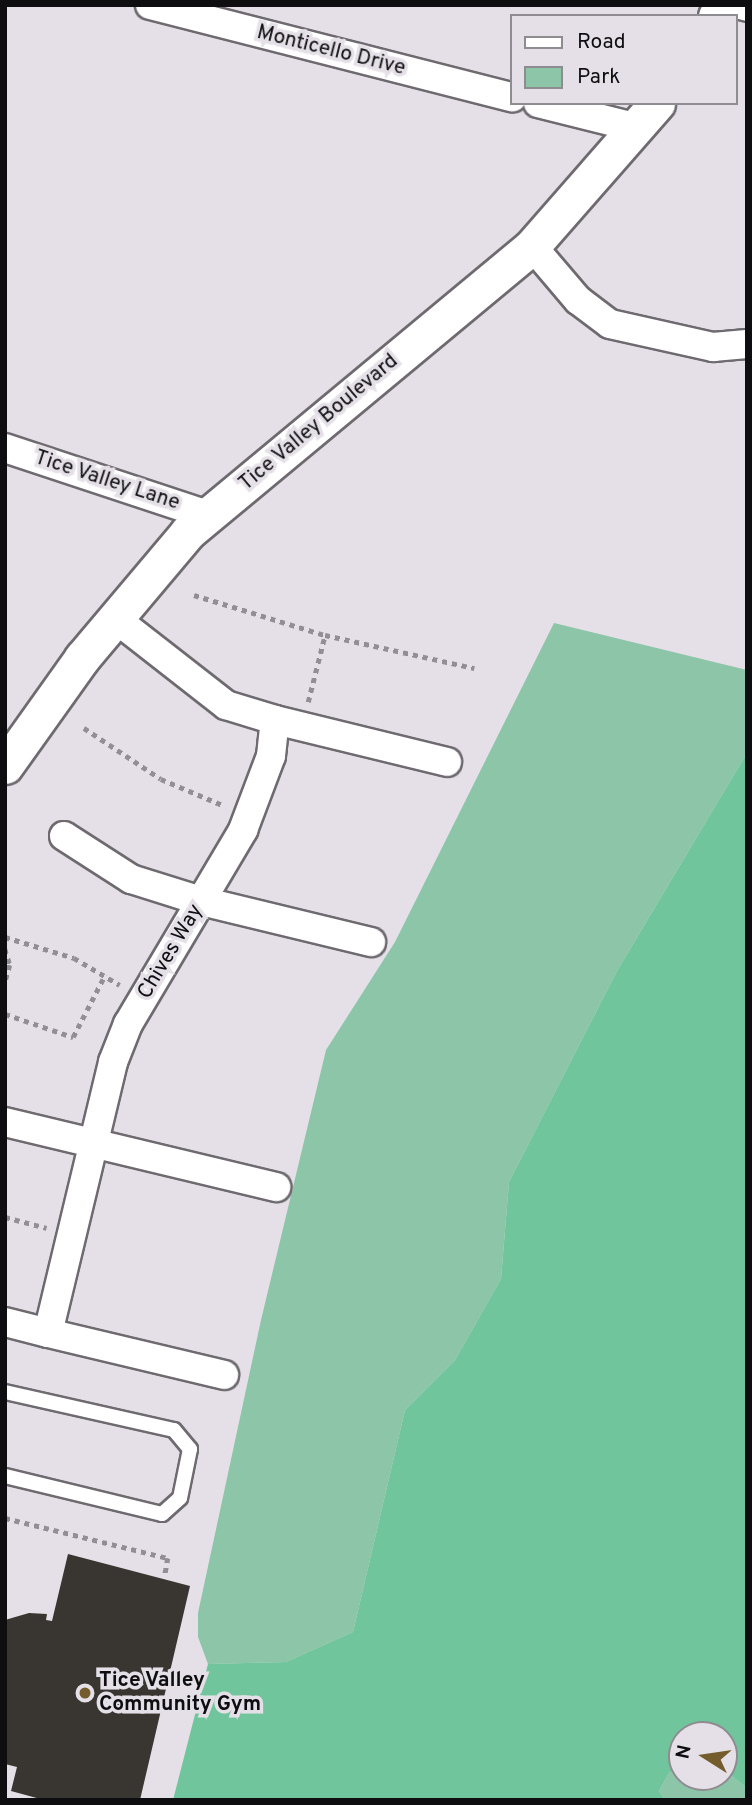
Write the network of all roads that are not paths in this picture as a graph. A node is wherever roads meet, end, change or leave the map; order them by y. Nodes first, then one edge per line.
1 (150, 5) edge
2 (510, 96) edge
3 (555, 105) edge
4 (647, 116) edge
5 (532, 246) junction
6 (747, 344) edge
7 (5, 448) edge
8 (208, 515) junction
9 (116, 619) junction
10 (275, 720) junction
11 (447, 762) dead end
12 (5, 766) edge
13 (64, 836) dead end
14 (201, 901) junction
15 (371, 942) dead end
16 (5, 1122) edge
17 (93, 1143) junction
18 (276, 1187) dead end
19 (5, 1322) edge
20 (48, 1333) junction
21 (224, 1375) dead end
22 (5, 1392) edge
23 (5, 1476) edge

1 - 2 street, Monticello Drive
3 - 4 street
4 - 5 street, Tice Valley Boulevard
5 - 6 street
5 - 8 street, Tice Valley Boulevard
7 - 8 street, Tice Valley Lane
8 - 9 street, Tice Valley Boulevard
9 - 10 street
9 - 12 street, Tice Valley Boulevard
10 - 11 street
10 - 14 street, Chives Way
13 - 14 street
14 - 15 street
14 - 17 street, Chives Way
16 - 17 street
17 - 18 street
17 - 20 street, Chives Way
19 - 20 street
20 - 21 street
22 - 23 lane

